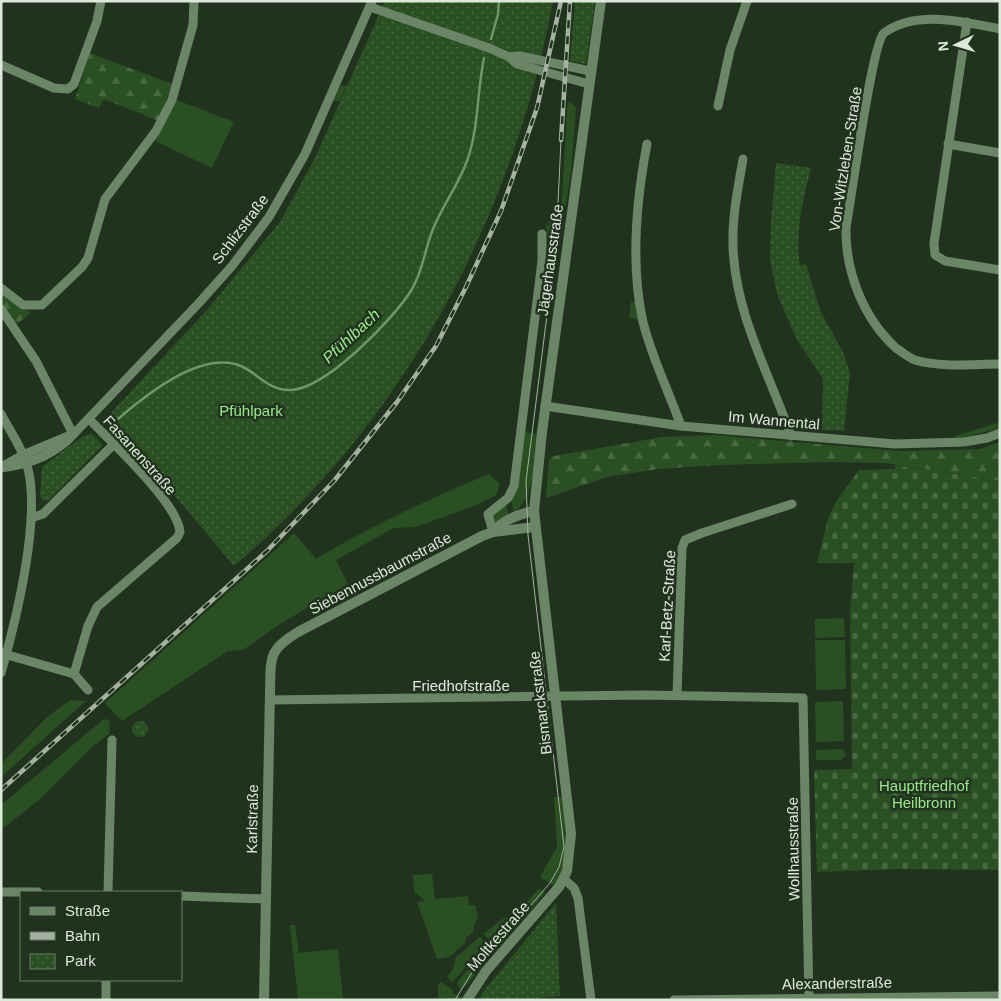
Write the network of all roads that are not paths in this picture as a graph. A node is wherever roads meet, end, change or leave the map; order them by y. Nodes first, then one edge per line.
1 (101, 1) edge
2 (194, 1) edge
3 (601, 1) edge
4 (747, 1) edge
5 (371, 4) edge
6 (967, 22) junction
7 (1000, 29) edge
8 (509, 57) junction
9 (1, 65) edge
10 (590, 72) junction
11 (589, 84) junction
12 (718, 106) dead end
13 (647, 144) dead end
14 (948, 144) junction
15 (1000, 152) edge
16 (743, 159) dead end
17 (542, 234) dead end
18 (1000, 270) edge
19 (1, 288) edge
20 (1, 309) edge
21 (1000, 364) edge
22 (546, 406) junction
23 (1, 414) edge
24 (90, 420) junction
25 (681, 426) junction
26 (1000, 433) edge
27 (73, 434) junction
28 (791, 436) junction
29 (112, 445) junction
30 (23, 455) junction
31 (27, 464) junction
32 (1, 467) edge
33 (792, 504) dead end
34 (534, 511) junction
35 (31, 518) junction
36 (534, 525) junction
37 (493, 532) junction
38 (281, 642) joint
39 (4, 654) edge
40 (1, 673) edge
41 (74, 674) junction
42 (88, 690) dead end
43 (677, 695) junction
44 (554, 698) junction
45 (803, 698) joint
46 (270, 700) junction
47 (112, 740) dead end
48 (564, 879) junction
49 (108, 891) edge
50 (1, 892) edge
51 (20, 892) edge
52 (554, 894) joint
53 (182, 896) edge
54 (266, 899) junction
55 (106, 981) edge
56 (1000, 996) edge
57 (809, 998) edge
58 (106, 1000) edge
59 (264, 1000) edge
60 (467, 1000) edge
61 (591, 1000) edge
62 (674, 1000) edge

1 - 9 street
2 - 19 street
3 - 10 street, Jägerhausstraße
4 - 12 street
5 - 8 street
5 - 24 street, Schlizstraße
6 - 7 street
6 - 14 street
6 - 21 street, Von-Witzleben-Straße
8 - 10 street
8 - 11 street
10 - 11 street, Jägerhausstraße
11 - 22 street, Jägerhausstraße
13 - 25 street
14 - 15 street
14 - 18 street
16 - 28 street
17 - 37 street, Jägerhausstraße
20 - 27 street
22 - 25 street, Im Wannental
22 - 34 street, Jägerhausstraße
23 - 30 street
24 - 27 street, Schlizstraße
24 - 29 street, Fasanenstraße
25 - 28 street, Im Wannental
26 - 28 street, Im Wannental
27 - 30 street, Schlizstraße
27 - 31 street, Schlizstraße
29 - 35 street
29 - 41 street, Fasanenstraße
30 - 31 street
30 - 32 street, Schlizstraße
31 - 32 street, Schlizstraße
31 - 35 street
33 - 43 street, Karl-Betz-Straße
34 - 36 street, Jägerhausstraße
34 - 37 street, Siebennussbaumstraße
35 - 39 street
36 - 37 street, Siebennussbaumstraße
36 - 44 street, Bismarckstraße
37 - 38 street, Siebennussbaumstraße
38 - 46 street, Karlstraße
39 - 40 street
39 - 41 street
41 - 42 street
43 - 44 street, Friedhofstraße
43 - 45 street, Friedhofstraße
44 - 46 street, Friedhofstraße
44 - 48 street, Bismarckstraße
45 - 57 street, Wollhausstraße
46 - 54 street, Karlstraße
47 - 49 street
48 - 52 street, Bismarckstraße
48 - 61 street
50 - 51 street
52 - 60 street, Moltkestraße
53 - 54 street
54 - 59 street, Karlstraße
55 - 58 street
56 - 57 street, Alexanderstraße
57 - 62 street, Alexanderstraße

